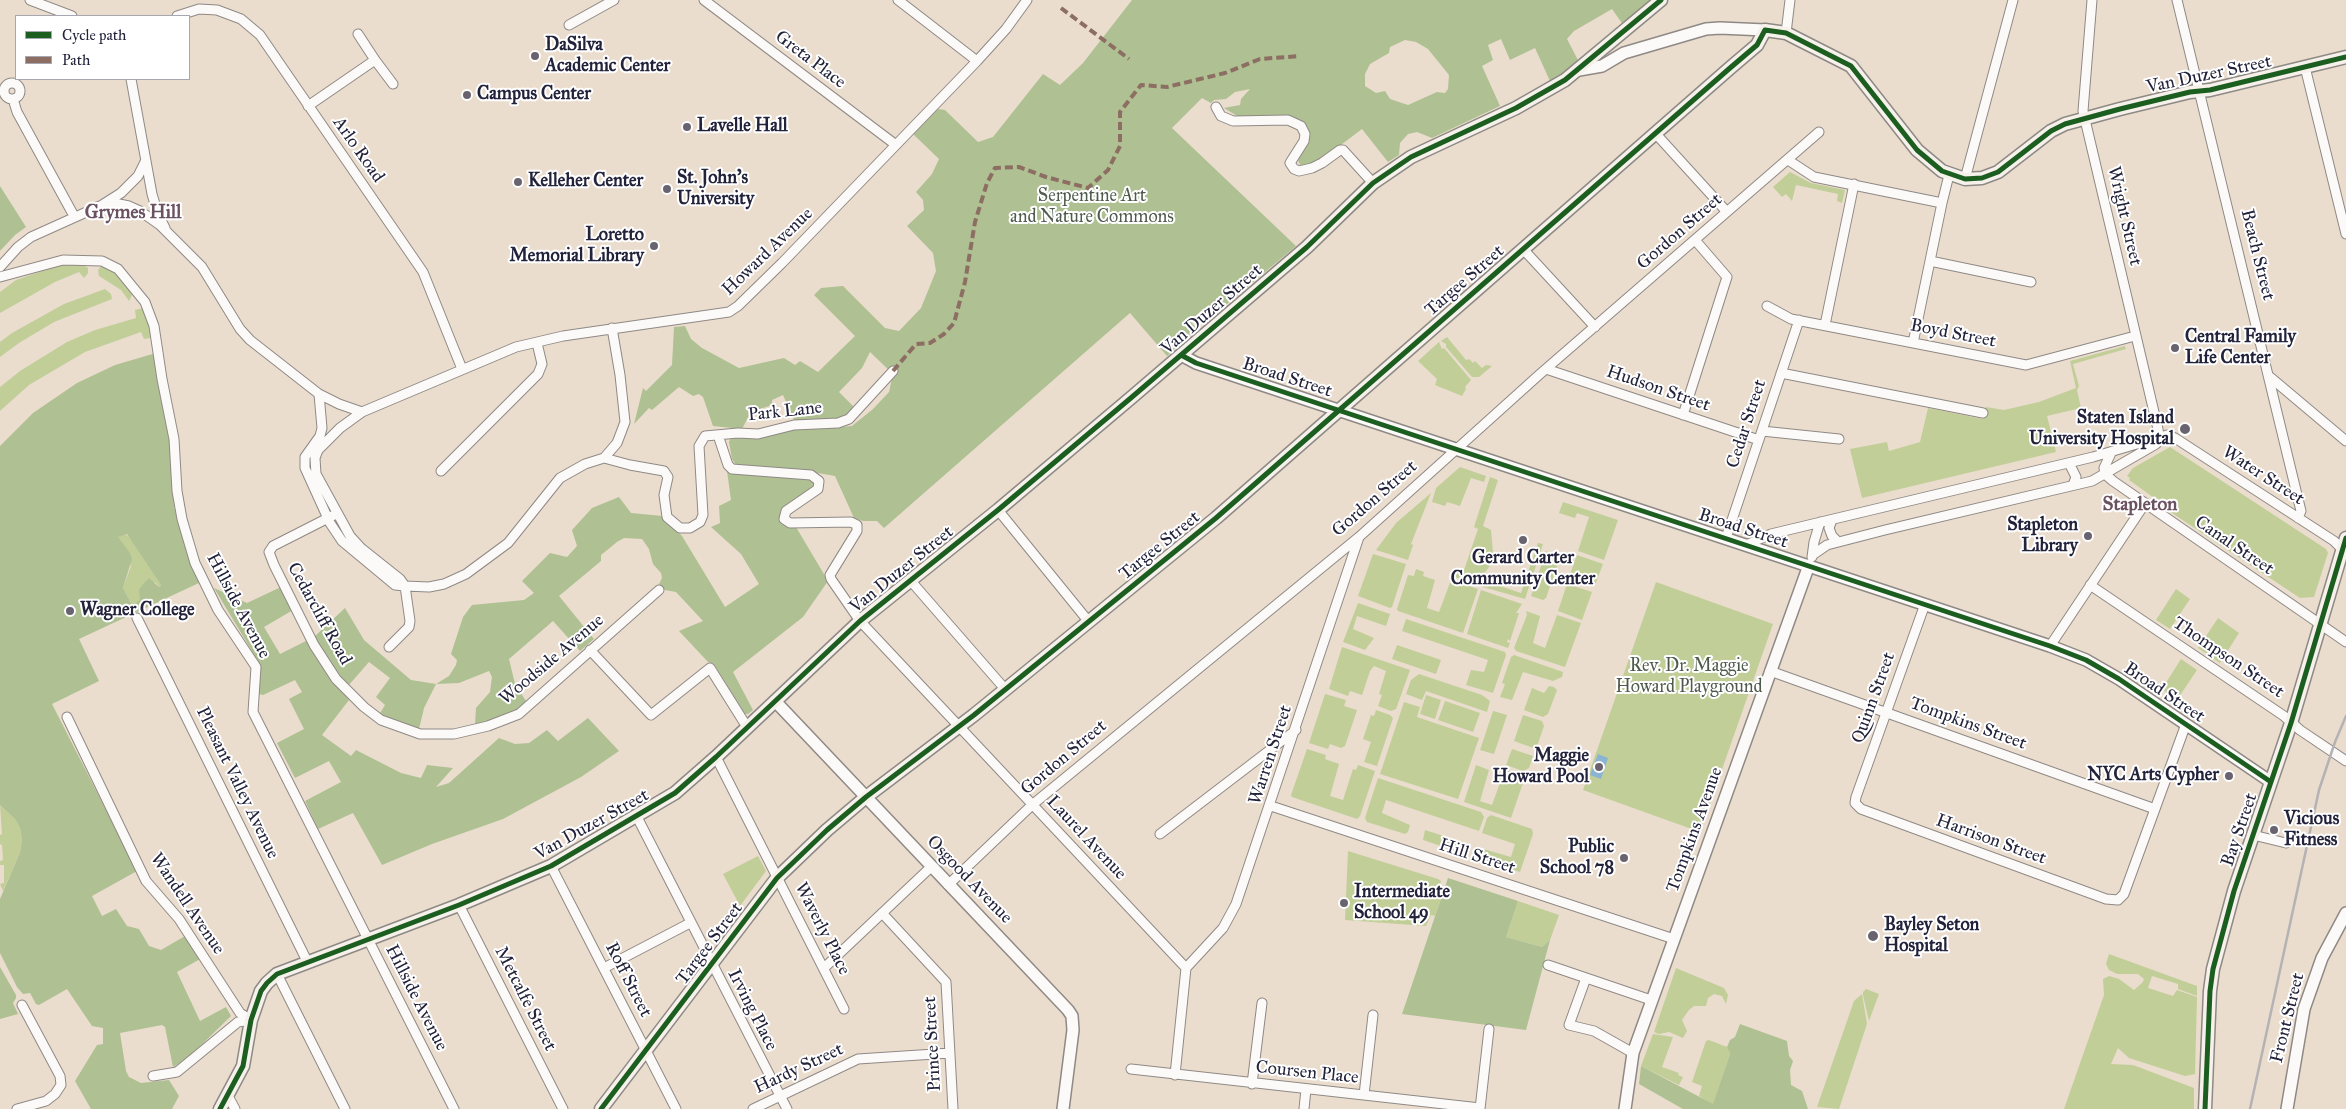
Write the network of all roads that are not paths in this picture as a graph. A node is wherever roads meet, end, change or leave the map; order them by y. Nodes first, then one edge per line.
1 (30, 0) edge
2 (614, 0) edge
3 (704, 0) edge
4 (898, 0) edge
5 (1027, 0) edge
6 (1661, 0) edge
7 (1790, 0) edge
8 (2013, 0) edge
9 (2092, 0) edge
10 (2177, 0) edge
11 (69, 15) edge
12 (181, 15) edge
13 (569, 25) dead end
14 (1765, 30) junction
15 (1786, 33) junction
16 (358, 34) dead end
17 (2346, 57) edge
18 (376, 60) junction
19 (978, 61) junction
20 (2305, 67) junction
21 (1579, 70) junction
22 (131, 80) edge
23 (392, 84) dead end
24 (2200, 91) junction
25 (13, 99) dead end
26 (308, 106) junction
27 (1216, 107) dead end
28 (2085, 118) junction
29 (1819, 132) dead end
30 (1656, 134) junction
31 (896, 145) junction
32 (1788, 160) junction
33 (145, 162) junction
34 (1949, 175) junction
35 (1965, 179) junction
36 (1373, 183) junction
37 (1854, 184) junction
38 (1942, 202) junction
39 (102, 205) junction
40 (1727, 212) junction
41 (74, 216) junction
42 (170, 234) junction
43 (2346, 234) edge
44 (1695, 240) junction
45 (1523, 249) junction
46 (1930, 261) junction
47 (0, 267) edge
48 (0, 277) edge
49 (2031, 282) dead end
50 (1767, 306) dead end
51 (1799, 320) junction
52 (1824, 325) junction
53 (1595, 326) junction
54 (612, 328) junction
55 (2135, 336) junction
56 (537, 343) junction
57 (1913, 343) junction
58 (1181, 355) junction
59 (462, 369) junction
60 (1546, 369) junction
61 (893, 371) dead end
62 (1781, 373) junction
63 (2270, 377) junction
64 (319, 394) junction
65 (1340, 410) junction
66 (362, 412) junction
67 (1983, 413) dead end
68 (1683, 415) junction
69 (718, 435) junction
70 (1761, 436) junction
71 (2159, 437) junction
72 (1838, 439) dead end
73 (2346, 441) edge
74 (320, 442) junction
75 (1457, 448) junction
76 (2111, 452) junction
77 (604, 458) junction
78 (2069, 463) junction
79 (441, 471) dead end
80 (2105, 474) junction
81 (2073, 485) junction
82 (2144, 504) junction
83 (998, 510) junction
84 (332, 516) junction
85 (2298, 518) junction
86 (1832, 520) junction
87 (1820, 522) junction
88 (1359, 536) junction
89 (1726, 538) junction
90 (1838, 542) junction
91 (1746, 544) junction
92 (2345, 547) edge
93 (1814, 554) junction
94 (1809, 565) junction
95 (910, 580) junction
96 (2090, 585) junction
97 (405, 586) junction
98 (659, 590) dead end
99 (1925, 604) junction
100 (137, 618) dead end
101 (860, 621) junction
102 (1088, 622) junction
103 (2320, 624) junction
104 (2346, 642) edge
105 (2050, 646) junction
106 (389, 647) dead end
107 (590, 650) junction
108 (1770, 671) junction
109 (1005, 689) junction
110 (776, 701) junction
111 (1886, 711) junction
112 (66, 717) dead end
113 (2291, 722) junction
114 (2186, 724) junction
115 (959, 726) junction
116 (747, 728) junction
117 (1296, 730) junction
118 (454, 734) joint
119 (716, 757) junction
120 (2346, 761) edge
121 (2271, 782) junction
122 (866, 797) junction
123 (1855, 804) joint
124 (1032, 805) junction
125 (1271, 806) junction
126 (2155, 809) junction
127 (637, 817) junction
128 (1160, 834) dead end
129 (2253, 835) junction
130 (2286, 843) dead end
131 (551, 866) junction
132 (931, 867) junction
133 (777, 878) junction
134 (948, 884) junction
135 (458, 905) junction
136 (882, 913) junction
137 (2346, 913) edge
138 (690, 923) junction
139 (368, 939) junction
140 (1674, 939) junction
141 (307, 961) junction
142 (714, 964) junction
143 (1548, 965) dead end
144 (604, 968) junction
145 (824, 968) junction
146 (1186, 968) junction
147 (277, 974) junction
148 (1586, 978) junction
149 (1652, 1000) junction
150 (1262, 1003) dead end
151 (22, 1005) dead end
152 (844, 1009) dead end
153 (1374, 1015) dead end
154 (251, 1020) junction
155 (1489, 1029) dead end
156 (646, 1051) junction
157 (950, 1053) junction
158 (1633, 1053) junction
159 (1131, 1069) dead end
160 (1176, 1075) junction
161 (153, 1076) dead end
162 (1252, 1084) junction
163 (1306, 1089) junction
164 (780, 1095) junction
165 (1364, 1095) junction
166 (228, 1096) junction
167 (17, 1109) edge
168 (220, 1109) edge
169 (235, 1109) edge
170 (345, 1109) edge
171 (454, 1109) edge
172 (563, 1109) edge
173 (601, 1109) edge
174 (676, 1109) edge
175 (753, 1109) edge
176 (787, 1109) edge
177 (952, 1109) edge
178 (1063, 1109) edge
179 (1304, 1109) edge
180 (1480, 1109) edge
181 (1625, 1109) edge
182 (2205, 1109) edge
183 (2287, 1109) edge

1 - 11 street
2 - 13 street
3 - 31 street, Greta Place
4 - 19 street
5 - 19 street, Howard Avenue
6 - 21 main road
7 - 15 street
8 - 35 street
9 - 28 street, Wright Street
10 - 24 street, Beach Street
12 - 26 street, Arlo Road
14 - 15 main road, Van Duzer Street
14 - 21 street, Van Duzer Street
14 - 30 main road, Targee Street
15 - 34 main road, Van Duzer Street
16 - 18 street
17 - 20 main road, Van Duzer Street
18 - 23 street
18 - 26 street
19 - 31 street, Howard Avenue
20 - 24 main road, Van Duzer Street
20 - 43 street
21 - 36 main road, Van Duzer Street
22 - 33 street
24 - 28 main road, Van Duzer Street
24 - 63 street, Beach Street
25 - 41 street
26 - 59 street, Arlo Road
27 - 36 street
28 - 35 main road, Van Duzer Street
28 - 55 street, Wright Street
29 - 32 street, Gordon Street
30 - 40 street
30 - 45 main road, Targee Street
31 - 54 street, Howard Avenue
32 - 37 street
32 - 40 street, Gordon Street
33 - 39 street
33 - 42 street
34 - 35 main road, Van Duzer Street
34 - 38 street
36 - 58 main road, Van Duzer Street
37 - 38 street
37 - 52 street
38 - 46 street
39 - 41 street
39 - 42 street
40 - 44 street, Gordon Street
41 - 47 street
42 - 64 street
44 - 53 street, Gordon Street
44 - 68 street
45 - 53 street
45 - 65 main road, Targee Street
46 - 49 street
46 - 57 street
48 - 139 street, Hillside Avenue
50 - 51 street, Boyd Street
51 - 52 street, Boyd Street
51 - 62 street, Cedar Street
52 - 57 street, Boyd Street
53 - 60 street, Gordon Street
54 - 56 street, Howard Avenue
54 - 77 street
55 - 57 street, Boyd Street
55 - 71 street, Wright Street
56 - 59 street, Howard Avenue
56 - 79 street
58 - 65 street, Broad Street
58 - 83 main road, Van Duzer Street
59 - 66 street, Howard Avenue
60 - 68 street, Hudson Street
60 - 75 street, Gordon Street
61 - 69 street, Park Lane
62 - 67 street
62 - 70 street, Cedar Street
63 - 73 street
63 - 85 street, Beach Street
64 - 66 street
64 - 74 street
65 - 75 street, Broad Street
65 - 102 main road, Targee Street
66 - 74 street, Howard Avenue
68 - 70 street, Hudson Street
69 - 77 street, Park Lane
69 - 101 street, Laurel Avenue
70 - 72 street, Hudson Street
70 - 89 street, Cedar Street
71 - 76 street
71 - 80 street
71 - 85 street, Water Street
74 - 84 street
75 - 88 street, Gordon Street
75 - 89 street, Broad Street
76 - 78 street
76 - 80 street
77 - 97 street
78 - 81 street
78 - 86 street
80 - 81 street
80 - 82 street, Canal Street
81 - 90 street
82 - 96 street
82 - 103 street, Canal Street
83 - 95 main road, Van Duzer Street
83 - 102 street
84 - 97 street
84 - 118 street, Cedarcliff Road
85 - 92 street, Water Street
86 - 87 street
86 - 90 street
87 - 91 street
87 - 93 street
88 - 117 street, Warren Street
88 - 124 street, Gordon Street
89 - 91 street, Broad Street
90 - 93 street
91 - 94 street, Broad Street
92 - 103 main road, Bay Street
93 - 94 street
94 - 99 street, Broad Street
94 - 108 street, Tompkins Avenue
95 - 101 main road, Van Duzer Street
95 - 109 street
96 - 105 street
96 - 113 street, Thompson Street
97 - 106 street
98 - 107 street, Woodside Avenue
99 - 105 street, Broad Street
99 - 111 street, Quinn Street
100 - 141 street, Pleasant Valley Avenue
101 - 110 main road, Van Duzer Street
101 - 115 street, Laurel Avenue
102 - 109 main road, Targee Street
103 - 104 street, Canal Street
103 - 113 main road, Bay Street
105 - 114 street, Broad Street
107 - 116 street
107 - 118 street, Woodside Avenue
108 - 111 street, Tompkins Street
108 - 140 street, Tompkins Avenue
109 - 115 main road, Targee Street
110 - 116 main road, Van Duzer Street
110 - 122 street, Osgood Avenue
111 - 123 street, Quinn Street
111 - 126 street, Tompkins Street
112 - 154 street, Wandell Avenue
113 - 120 street, Thompson Street
113 - 121 main road, Bay Street
114 - 121 street, Broad Street
114 - 126 street
115 - 122 main road, Targee Street
115 - 124 street, Laurel Avenue
116 - 119 main road, Van Duzer Street
117 - 125 street, Warren Street
117 - 128 street
119 - 127 main road, Van Duzer Street
119 - 133 street, Waverly Place
121 - 129 main road, Bay Street
122 - 132 street, Osgood Avenue
122 - 133 main road, Targee Street
123 - 126 street, Harrison Street
124 - 134 street, Gordon Street
124 - 146 street, Laurel Avenue
125 - 140 street, Hill Street
125 - 146 street, Warren Street
127 - 131 main road, Van Duzer Street
127 - 138 street, Irving Place
129 - 130 street
129 - 182 main road, Bay Street
131 - 135 main road, Van Duzer Street
131 - 144 street, Roff Street
132 - 134 street, Osgood Avenue
132 - 136 street
133 - 142 main road, Targee Street
133 - 145 street, Waverly Place
134 - 178 street, Osgood Avenue
135 - 139 main road, Van Duzer Street
135 - 172 street, Metcalfe Street
136 - 145 street
136 - 157 street, Prince Street
137 - 183 street, Front Street
138 - 142 street, Irving Place
138 - 144 street
139 - 141 main road, Van Duzer Street
139 - 171 street, Hillside Avenue
140 - 149 street, Tompkins Avenue
141 - 147 main road, Van Duzer Street
142 - 156 main road, Targee Street
142 - 164 street, Irving Place
143 - 148 street
144 - 156 street, Roff Street
145 - 152 street, Waverly Place
146 - 160 street
147 - 154 main road, Van Duzer Street
147 - 170 street
148 - 149 street
148 - 158 street
149 - 158 street, Tompkins Avenue
150 - 162 street
151 - 167 street
153 - 165 street
154 - 161 street
154 - 166 main road, Van Duzer Street
155 - 180 street
156 - 173 main road, Targee Street
156 - 174 street, Roff Street
157 - 164 street, Hardy Street
157 - 177 street, Prince Street
158 - 181 street, Tompkins Avenue
159 - 160 street, Coursen Place
160 - 162 street, Coursen Place
162 - 163 street, Coursen Place
163 - 165 street, Coursen Place
163 - 179 street
164 - 175 street, Hardy Street
164 - 176 street, Irving Place
165 - 180 street, Coursen Place
166 - 168 main road, Van Duzer Street
166 - 169 street

